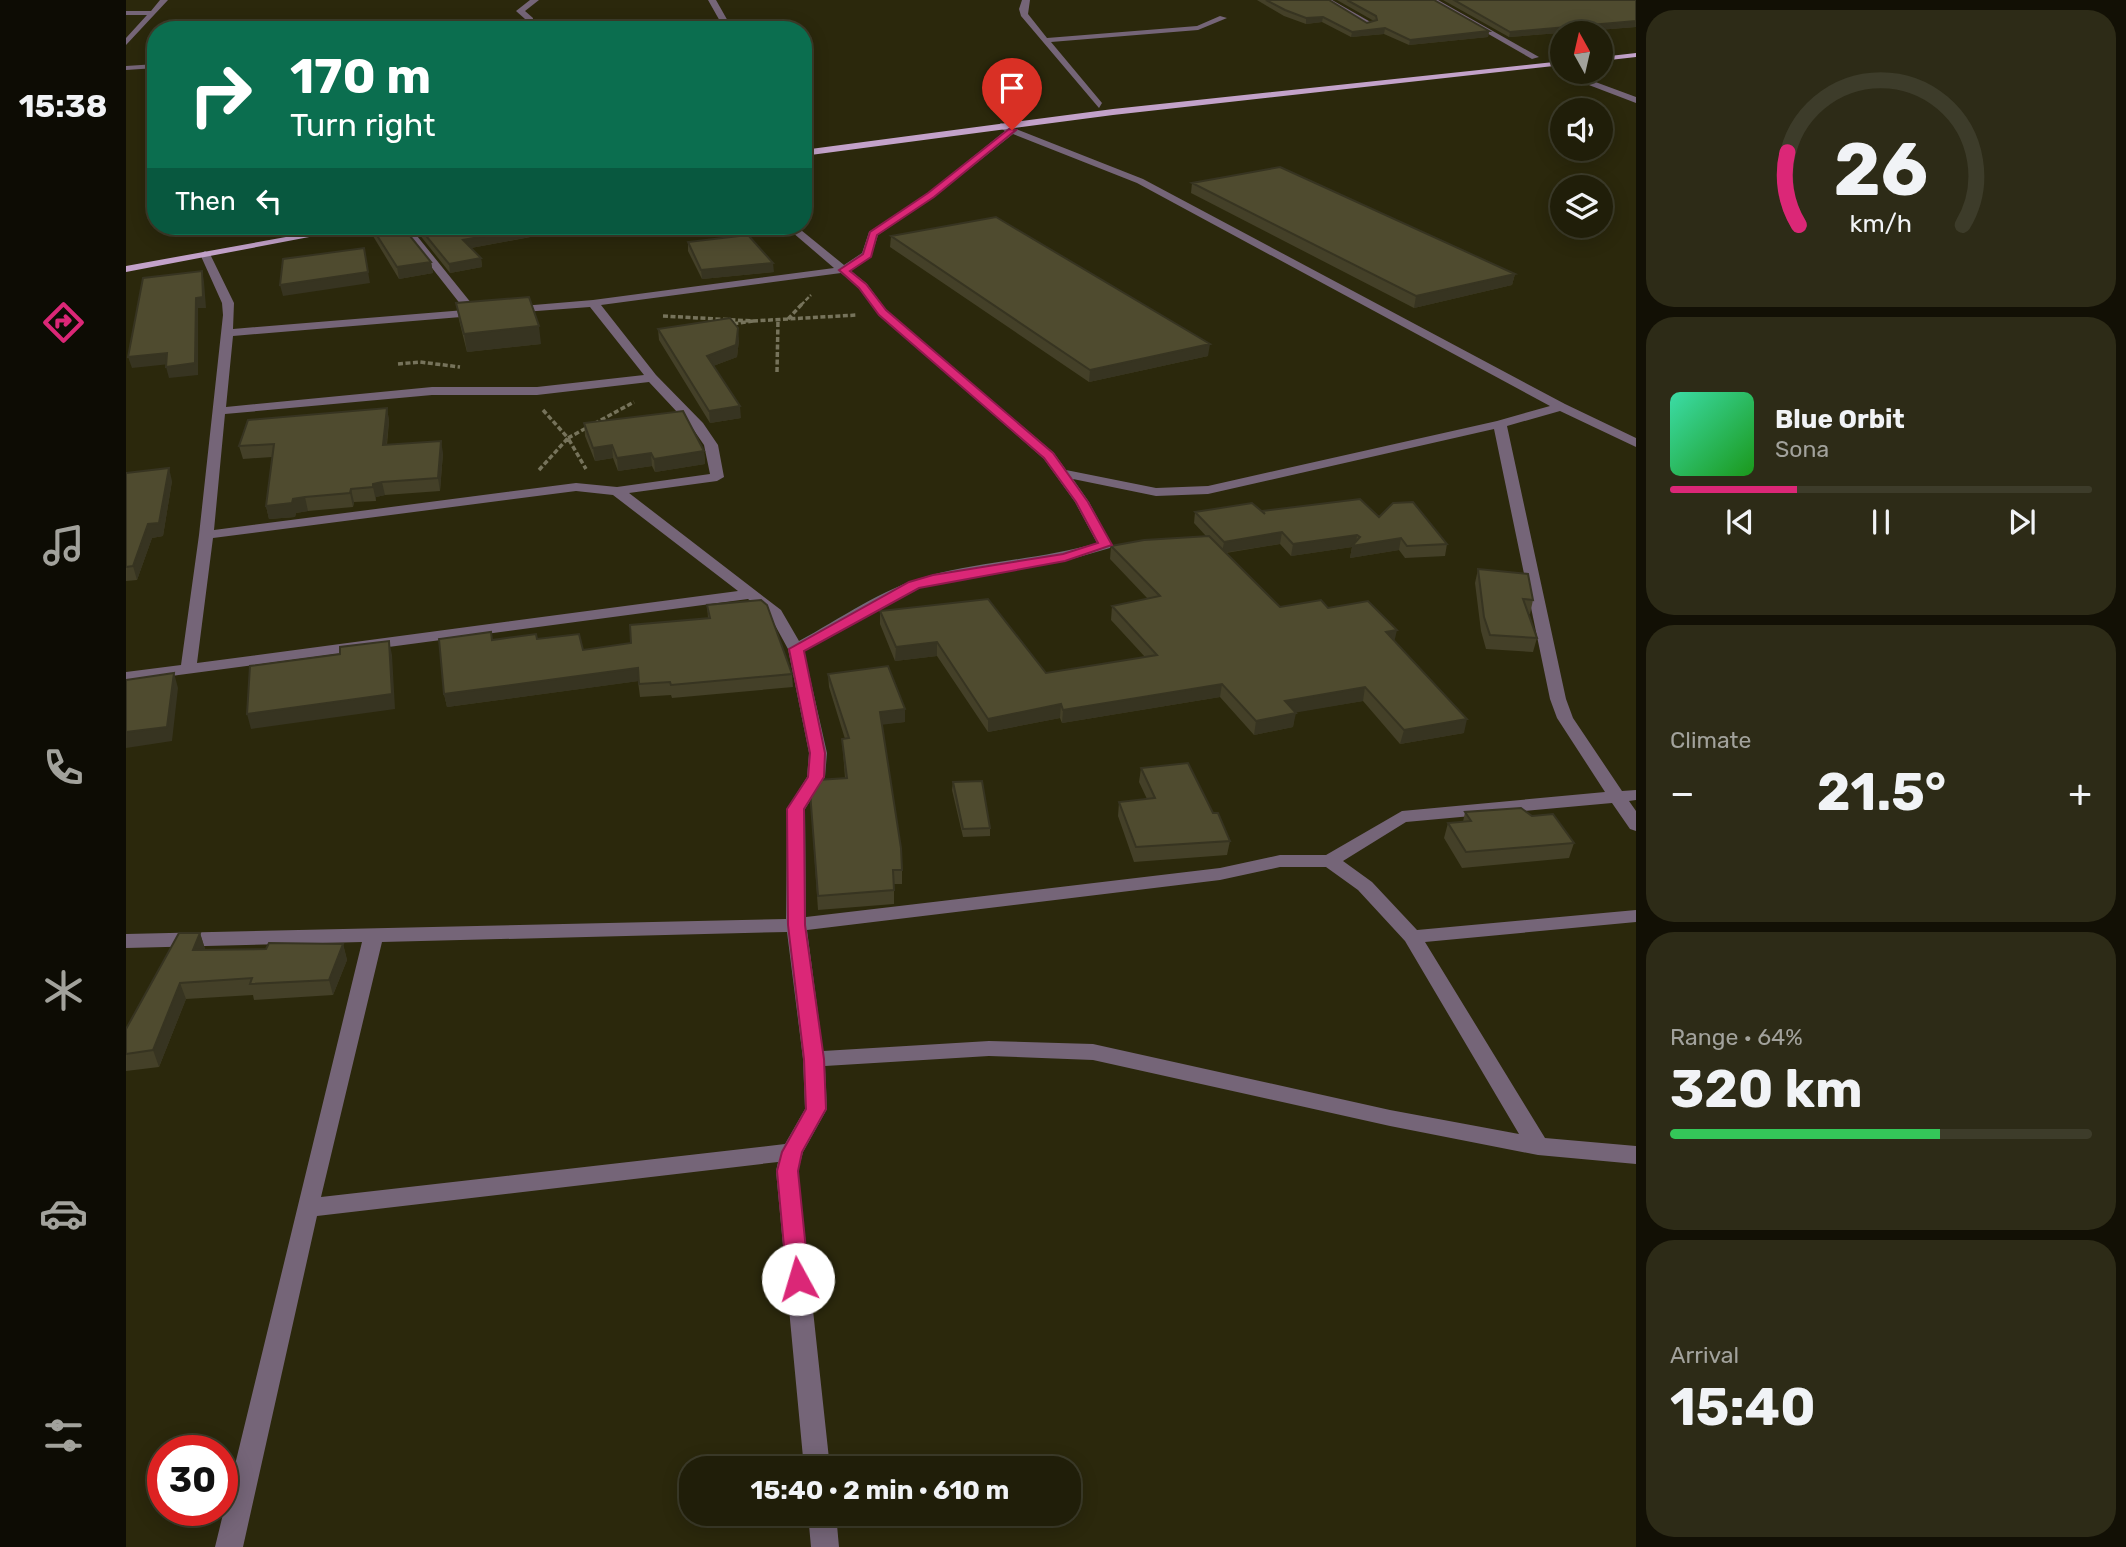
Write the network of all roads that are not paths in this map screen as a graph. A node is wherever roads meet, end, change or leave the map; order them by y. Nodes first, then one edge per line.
1 (164, 0) edge
2 (535, 0) edge
3 (712, 0) edge
4 (1026, 0) edge
5 (1327, 0) edge
6 (1433, 0) edge
7 (126, 13) edge
8 (151, 13) junction
9 (1223, 18) dead end
10 (529, 21) edge
11 (724, 21) edge
12 (1370, 24) edge
13 (1046, 40) junction
14 (126, 43) edge
15 (1636, 46) edge
16 (1614, 49) edge
17 (1550, 55) edge
18 (1636, 55) edge
19 (1535, 57) junction
20 (1614, 58) edge
21 (1546, 65) junction
22 (1550, 65) edge
23 (147, 67) edge
24 (1550, 67) edge
25 (126, 68) edge
26 (1594, 84) edge
27 (1636, 100) edge
28 (1099, 105) junction
29 (939, 124) dead end
30 (1007, 128) junction
31 (812, 152) edge
32 (254, 235) edge
33 (312, 235) edge
34 (411, 235) edge
35 (801, 235) edge
36 (205, 254) junction
37 (126, 257) edge
38 (126, 269) edge
39 (844, 270) junction
40 (593, 303) junction
41 (473, 313) junction
42 (227, 334) junction
43 (657, 382) junction
44 (1561, 407) junction
45 (219, 411) junction
46 (1500, 424) junction
47 (1636, 443) edge
48 (1061, 473) junction
49 (617, 491) junction
50 (206, 535) junction
51 (753, 594) junction
52 (796, 649) junction
53 (188, 669) junction
54 (126, 677) edge
55 (1616, 795) junction
56 (1636, 795) edge
57 (1636, 825) edge
58 (1329, 862) junction
59 (1636, 916) edge
60 (796, 925) junction
61 (374, 934) junction
62 (1412, 937) junction
63 (126, 941) edge
64 (814, 1059) junction
65 (1538, 1146) junction
66 (792, 1152) junction
67 (1636, 1155) edge
68 (307, 1208) junction
69 (816, 1456) edge
70 (823, 1526) edge
71 (229, 1547) edge
72 (825, 1547) edge

1 - 8 street
2 - 10 street
3 - 11 street
4 - 13 street
5 - 12 street
6 - 19 street
7 - 8 street
8 - 14 street
9 - 13 street
13 - 28 street
15 - 16 main road
17 - 19 main road
18 - 20 main road
19 - 28 main road
21 - 22 main road
21 - 24 street
21 - 30 main road
23 - 25 street
26 - 27 street
28 - 29 main road
30 - 31 main road
30 - 39 street
30 - 44 street
32 - 37 main road
33 - 36 main road
34 - 41 street
35 - 39 street
36 - 38 main road
36 - 42 street
39 - 40 street
39 - 48 street
40 - 41 street
40 - 43 street
41 - 42 street
42 - 45 street
43 - 45 street
43 - 49 street
44 - 46 street
44 - 47 street
45 - 50 street
46 - 48 street
46 - 55 street
48 - 52 street
49 - 50 street
49 - 51 street
50 - 53 street
51 - 52 street
51 - 53 street
52 - 60 street
53 - 54 street
55 - 56 street
55 - 57 street
55 - 58 street
58 - 60 street
58 - 62 street
59 - 62 street
60 - 61 street
60 - 64 street
61 - 63 street
61 - 68 street
62 - 65 street
64 - 65 street
64 - 66 street
65 - 67 street
66 - 68 street
66 - 69 street
68 - 71 street
70 - 72 street

